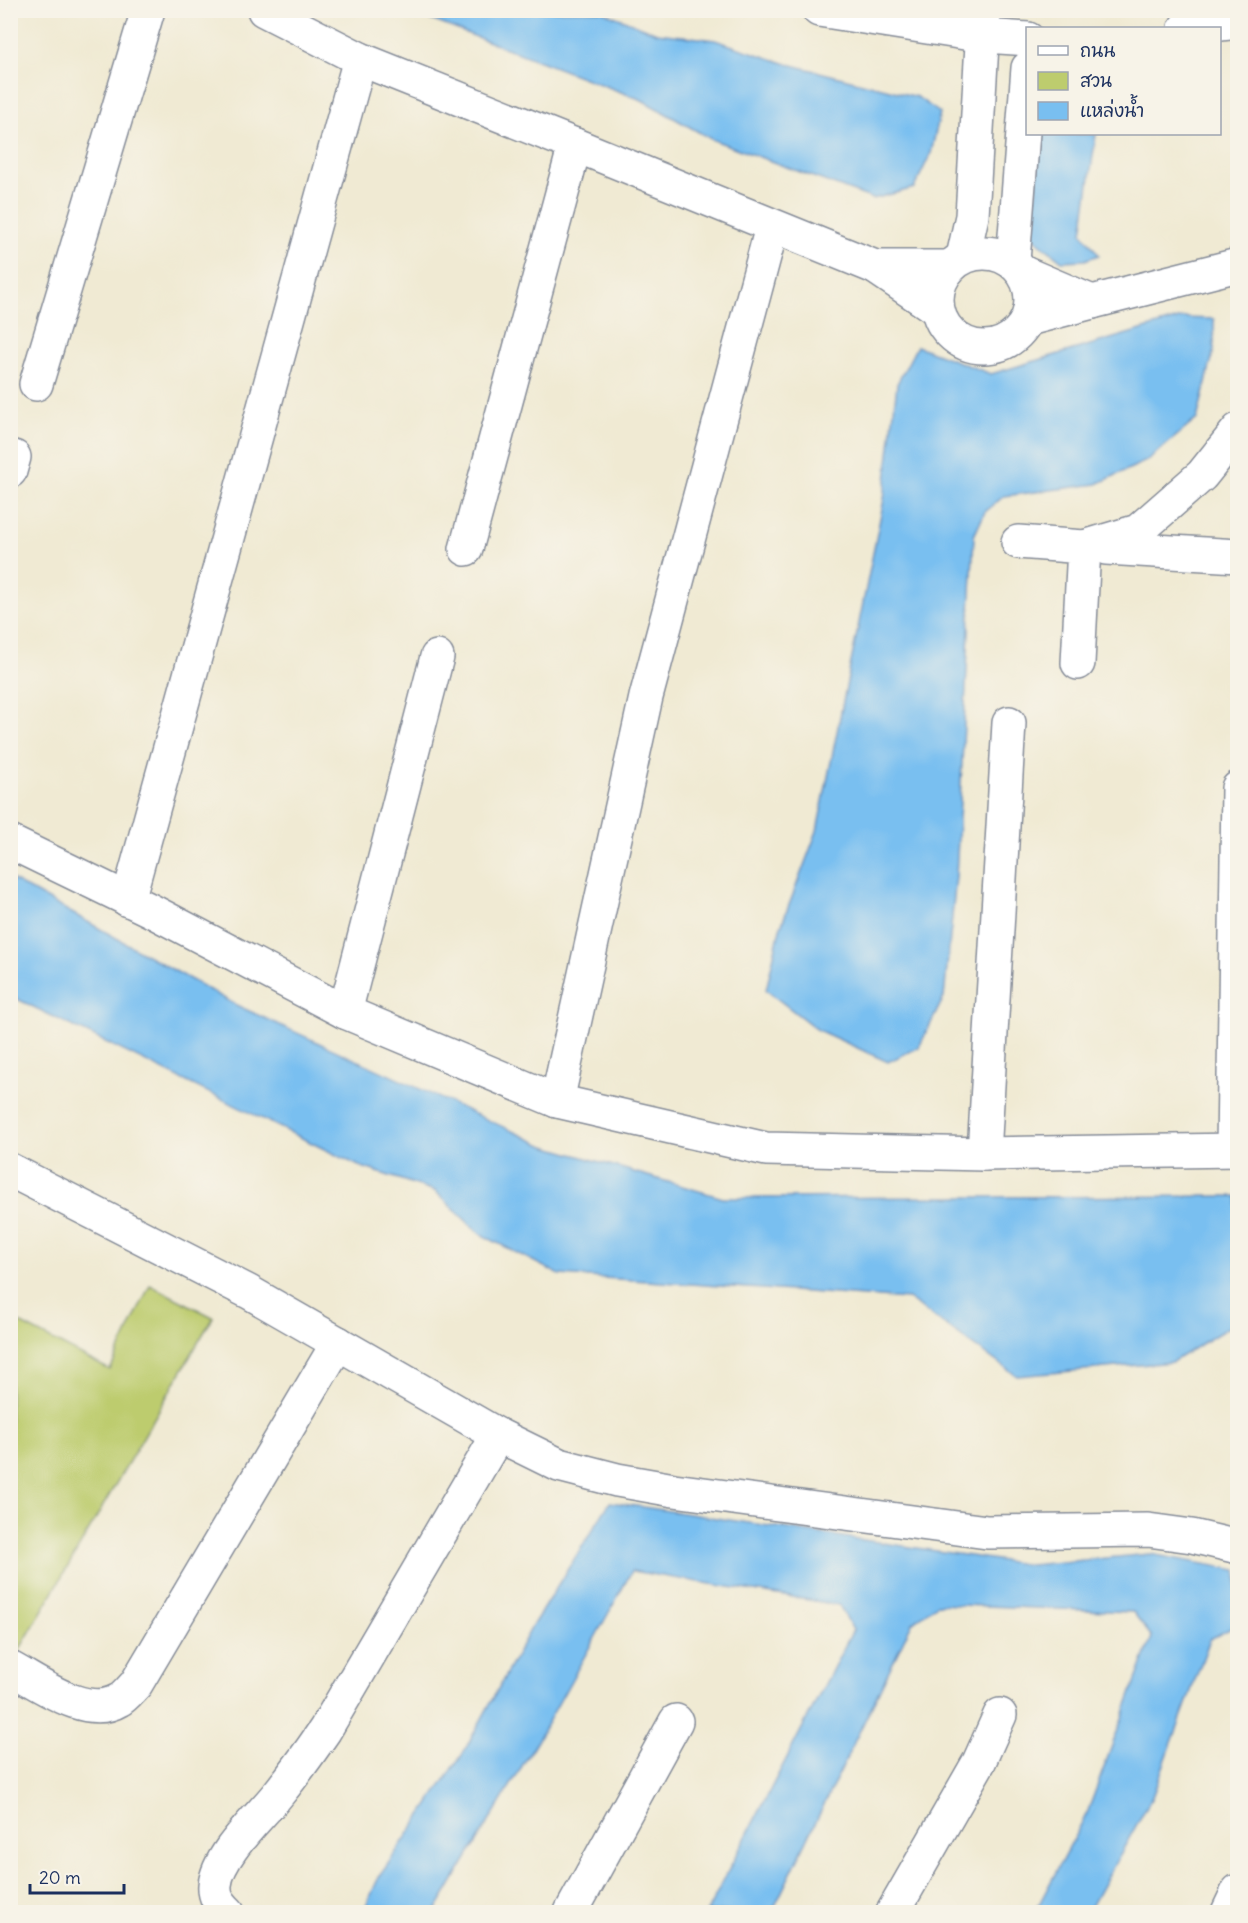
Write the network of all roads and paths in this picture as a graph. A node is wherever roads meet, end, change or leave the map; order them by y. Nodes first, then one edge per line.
1 (148, 10) edge
2 (264, 10) edge
3 (819, 10) edge
4 (1030, 10) edge
5 (1238, 22) edge
6 (984, 23) edge
7 (1030, 27) edge
8 (1194, 27) edge
9 (1026, 38) edge
10 (360, 59) junction
11 (1026, 108) edge
12 (575, 145) junction
13 (772, 227) junction
14 (957, 262) junction
15 (1238, 266) edge
16 (875, 267) junction
17 (1018, 267) junction
18 (1092, 302) junction
19 (938, 309) junction
20 (1028, 319) junction
21 (36, 384) dead end
22 (1238, 430) edge
23 (1018, 542) dead end
24 (1084, 547) junction
25 (466, 549) dead end
26 (1238, 556) edge
27 (437, 657) dead end
28 (1078, 663) dead end
29 (1009, 723) dead end
30 (1238, 788) edge
31 (10, 842) edge
32 (128, 900) junction
33 (345, 1012) junction
34 (557, 1101) junction
35 (1235, 1150) edge
36 (984, 1154) junction
37 (10, 1170) edge
38 (338, 1343) junction
39 (498, 1435) junction
40 (1238, 1547) edge
41 (10, 1668) edge
42 (1000, 1715) dead end
43 (676, 1721) dead end
44 (1238, 1891) edge
45 (228, 1912) edge
46 (571, 1912) edge
47 (893, 1912) edge
48 (1228, 1912) edge

1 - 21 street
2 - 10 street
3 - 6 street
4 - 7 street
5 - 8 street
6 - 9 street
6 - 14 street
10 - 12 street
10 - 32 street
11 - 17 street
12 - 13 street
12 - 25 street
13 - 16 street
13 - 34 street
14 - 16 street
14 - 17 street
14 - 19 street
15 - 18 street
16 - 19 street
17 - 18 street
17 - 20 street
18 - 20 street
19 - 20 street
22 - 24 street
23 - 24 street
24 - 26 street
24 - 28 street
27 - 33 street
29 - 36 street
30 - 35 street
31 - 32 street
32 - 33 street
33 - 34 street
34 - 36 street
35 - 36 street
37 - 38 street
38 - 39 street
38 - 41 street
39 - 40 street
39 - 45 street
42 - 47 street
43 - 46 street
44 - 48 street

